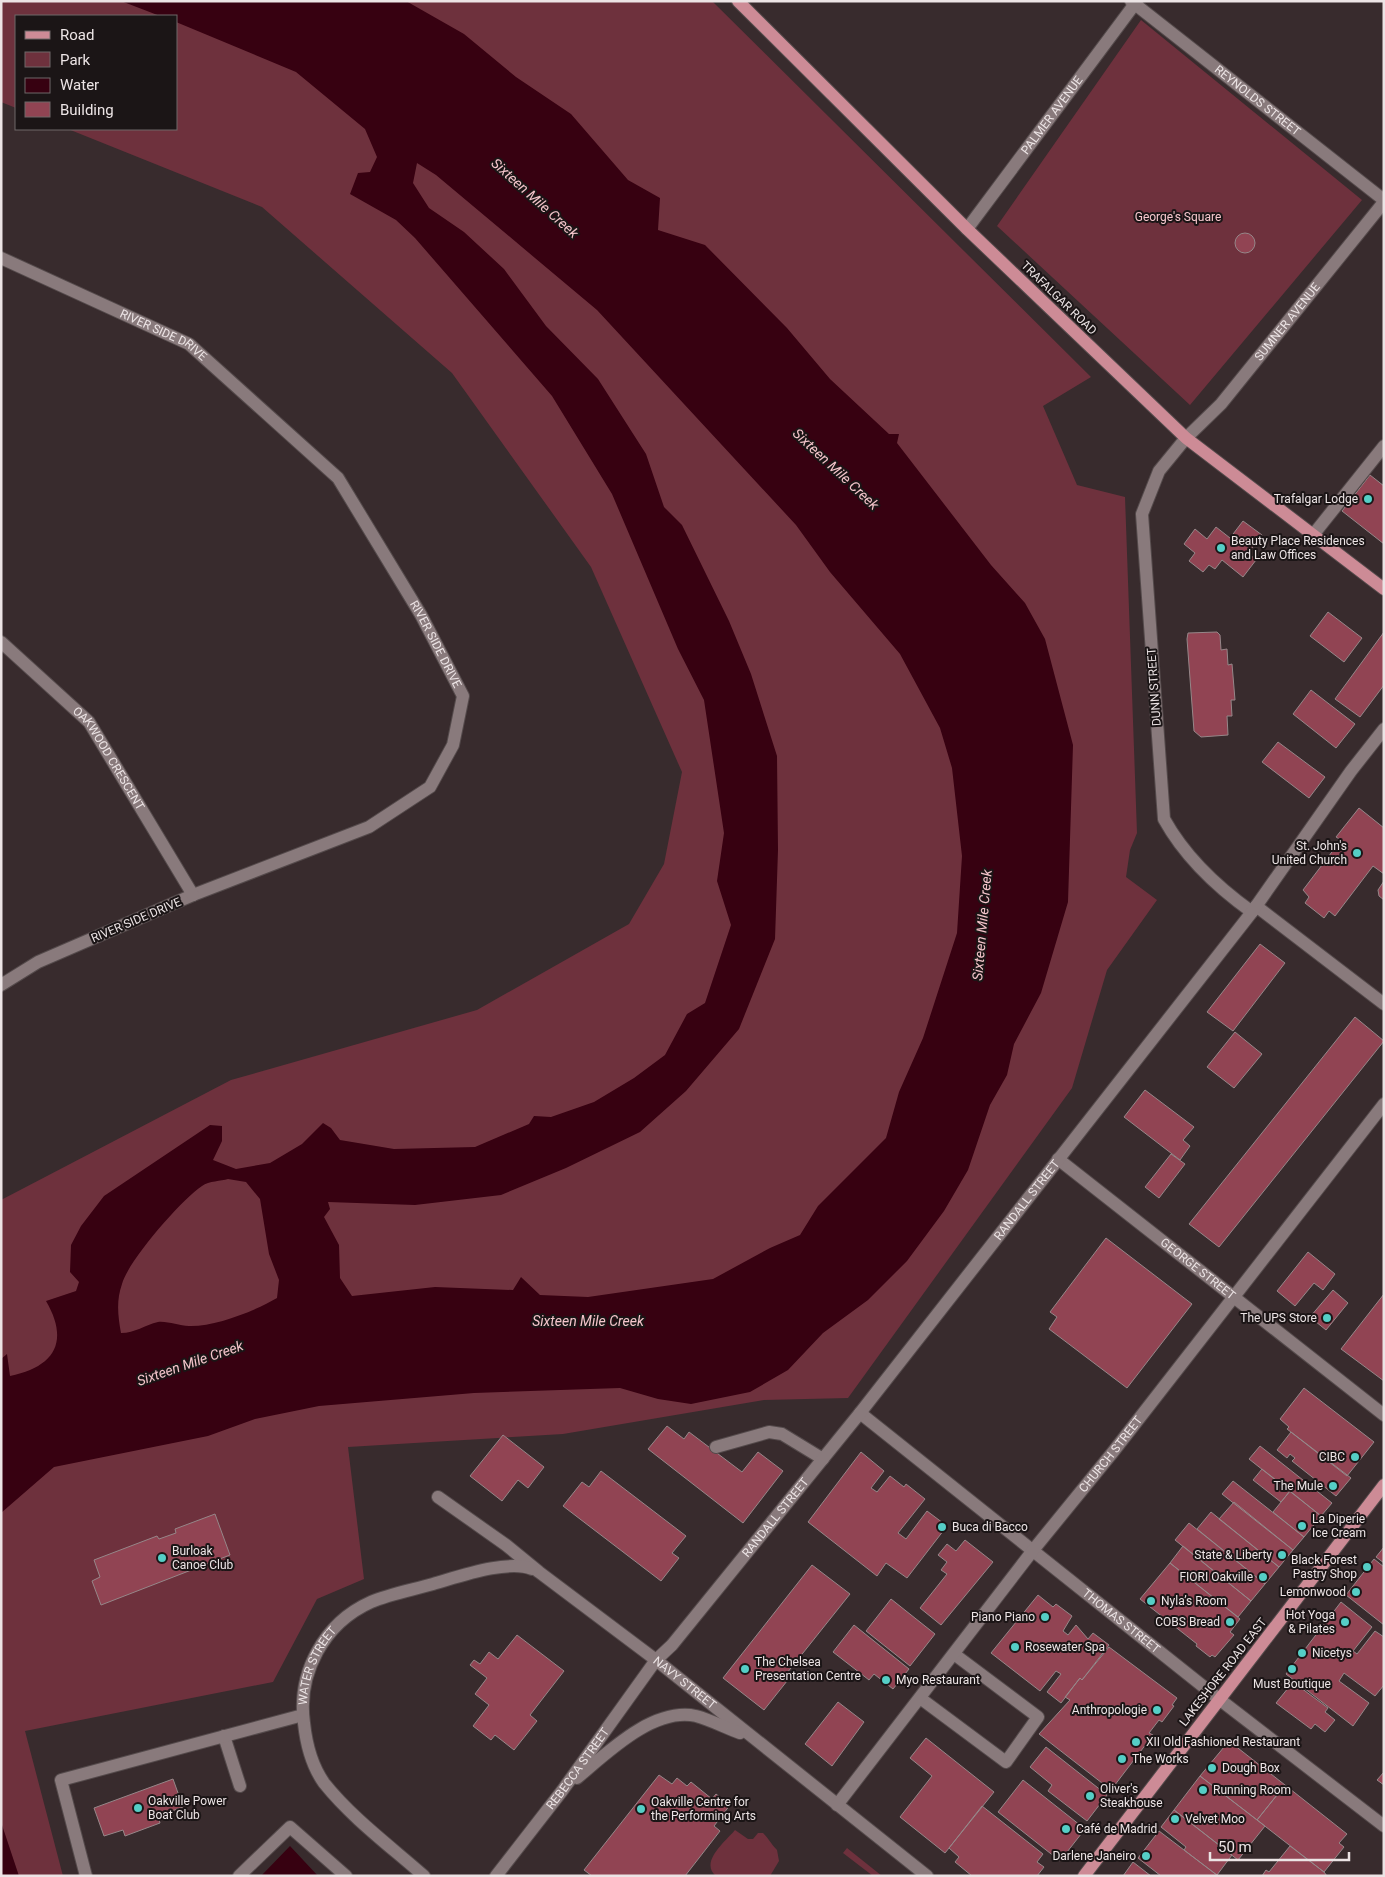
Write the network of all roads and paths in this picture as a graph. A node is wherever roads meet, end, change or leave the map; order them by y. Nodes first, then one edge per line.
1 (738, 1) edge
2 (1134, 2) edge
3 (1384, 201) edge
4 (967, 229) junction
5 (1, 258) edge
6 (1186, 438) junction
7 (1384, 446) edge
8 (1313, 535) junction
9 (1384, 589) edge
10 (1, 642) edge
11 (1384, 729) edge
12 (193, 895) junction
13 (1254, 909) junction
14 (1, 985) edge
15 (1384, 1004) edge
16 (1384, 1104) edge
17 (1058, 1159) junction
18 (1233, 1297) junction
19 (860, 1413) junction
20 (1384, 1415) edge
21 (716, 1447) dead end
22 (823, 1459) junction
23 (1384, 1485) edge
24 (438, 1497) dead end
25 (1034, 1549) junction
26 (539, 1572) junction
27 (954, 1654) junction
28 (656, 1660) junction
29 (920, 1698) junction
30 (1220, 1698) junction
31 (303, 1715) junction
32 (224, 1736) junction
33 (752, 1738) junction
34 (240, 1786) dead end
35 (562, 1791) junction
36 (837, 1806) junction
37 (1384, 1826) edge
38 (86, 1876) edge
39 (239, 1876) edge
40 (346, 1876) edge
41 (424, 1876) edge
42 (496, 1876) edge
43 (927, 1876) edge
44 (1084, 1876) edge

1 - 4 main road, TRAFALGAR ROAD
2 - 3 street, REYNOLDS STREET
2 - 4 street, PALMER AVENUE
3 - 6 street, SUMNER AVENUE
4 - 6 main road, TRAFALGAR ROAD
5 - 12 street, RIVER SIDE DRIVE
6 - 8 main road, TRAFALGAR ROAD
6 - 13 street, DUNN STREET
7 - 8 street
8 - 9 main road, TRAFALGAR ROAD
10 - 12 street, OAKWOOD CRESCENT
11 - 13 street, RANDALL STREET
12 - 14 street, RIVER SIDE DRIVE
13 - 15 street, DUNN STREET
13 - 17 street, RANDALL STREET
16 - 18 street, CHURCH STREET
17 - 18 street, GEORGE STREET
17 - 19 street, RANDALL STREET
18 - 20 street, GEORGE STREET
18 - 25 street, CHURCH STREET
19 - 22 street, RANDALL STREET
19 - 25 street, THOMAS STREET
21 - 22 street
22 - 28 street, RANDALL STREET
23 - 30 main road, LAKESHORE ROAD EAST
24 - 26 street, NAVY STREET
25 - 27 street, CHURCH STREET
25 - 30 street, THOMAS STREET
26 - 28 street, NAVY STREET
26 - 31 street, WATER STREET
27 - 29 street, CHURCH STREET
27 - 29 street
28 - 33 street, NAVY STREET
28 - 35 street, REBECCA STREET
29 - 36 street, CHURCH STREET
30 - 37 street, THOMAS STREET
30 - 44 main road, LAKESHORE ROAD EAST
31 - 32 street
31 - 41 street, WATER STREET
32 - 34 street
32 - 38 street
33 - 35 street
33 - 36 street, NAVY STREET
35 - 42 street, REBECCA STREET
36 - 43 street, NAVY STREET
39 - 40 street

